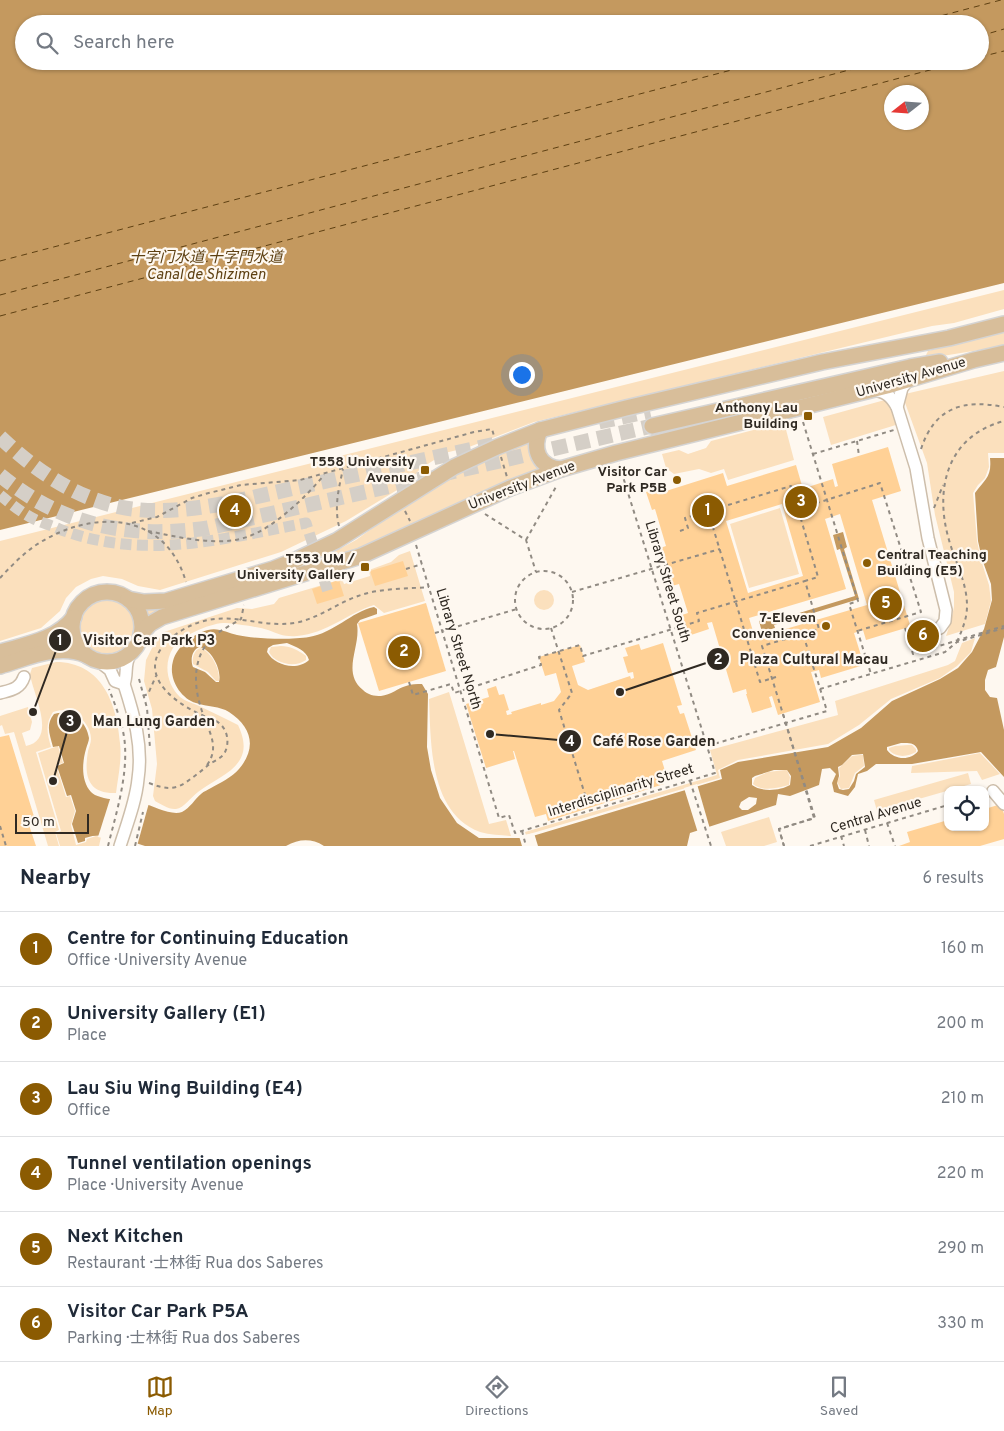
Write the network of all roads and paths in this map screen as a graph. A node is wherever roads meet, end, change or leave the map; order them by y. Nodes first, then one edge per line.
1 (1004, 324) edge
2 (948, 338) junction
3 (1004, 353) edge
4 (974, 360) junction
5 (909, 379) junction
6 (872, 390) junction
7 (897, 407) junction
8 (1004, 407) edge
9 (650, 411) tunnel mouth
10 (1004, 421) edge
11 (803, 422) dead end
12 (652, 426) tunnel mouth
13 (904, 427) junction
14 (540, 430) junction
15 (495, 440) dead end
16 (857, 441) junction
17 (499, 452) dead end
18 (616, 453) junction
19 (813, 454) junction
20 (859, 456) dead end
21 (916, 468) junction
22 (343, 469) junction
23 (562, 469) junction
24 (325, 474) junction
25 (944, 482) junction
26 (509, 484) dead end
27 (557, 484) dead end
28 (827, 500) junction
29 (403, 506) dead end
30 (798, 509) junction
31 (934, 510) dead end
32 (708, 511) junction
33 (485, 514) dead end
34 (132, 524) junction
35 (412, 525) dead end
36 (146, 530) junction
37 (680, 531) dead end
38 (344, 537) junction
39 (526, 540) junction
40 (416, 542) dead end
41 (720, 549) junction
42 (422, 564) junction
43 (652, 568) junction
44 (406, 569) dead end
45 (536, 572) junction
46 (0, 578) edge
47 (805, 581) junction
48 (429, 587) junction
49 (572, 592) junction
50 (189, 594) junction
51 (128, 598) junction
52 (736, 602) junction
53 (517, 609) junction
54 (74, 616) junction
55 (241, 619) junction
56 (1004, 627) edge
57 (551, 628) junction
58 (905, 628) dead end
59 (671, 629) junction
60 (442, 631) junction
61 (857, 631) junction
62 (435, 633) dead end
63 (141, 634) junction
64 (803, 634) junction
65 (923, 636) dead end
66 (957, 642) junction
67 (558, 651) junction
68 (0, 652) edge
69 (86, 655) junction
70 (130, 655) junction
71 (100, 662) junction
72 (0, 666) edge
73 (871, 674) junction
74 (156, 676) junction
75 (776, 676) dead end
76 (24, 677) dead end
77 (772, 678) junction
78 (409, 682) dead end
79 (124, 686) junction
80 (109, 689) dead end
81 (820, 689) junction
82 (460, 691) junction
83 (0, 693) edge
84 (143, 696) dead end
85 (782, 714) junction
86 (203, 716) junction
87 (786, 723) junction
88 (707, 746) junction
89 (206, 767) junction
90 (690, 781) junction
91 (149, 783) dead end
92 (993, 791) dead end
93 (1004, 804) edge
94 (609, 805) junction
95 (944, 805) edge
96 (887, 823) junction
97 (0, 826) edge
98 (864, 830) junction
99 (522, 832) junction
100 (841, 836) junction
101 (6, 846) edge
102 (108, 846) edge
103 (120, 846) edge
104 (526, 846) edge
105 (711, 846) edge
106 (784, 846) edge
107 (810, 846) edge
108 (844, 846) edge
109 (869, 846) edge
110 (895, 846) edge

1 - 2 main road
2 - 9 main road
2 - 14 main road, University Avenue
3 - 4 main road, University Avenue
4 - 5 main road, University Avenue
4 - 12 main road
5 - 6 main road, University Avenue
5 - 7 street
6 - 7 street
6 - 18 main road, University Avenue
7 - 13 street
8 - 21 path
10 - 25 path
11 - 19 path
13 - 16 path
13 - 21 street
14 - 23 main road
14 - 38 main road, University Avenue
15 - 22 path
16 - 19 path
16 - 20 path
17 - 26 path
18 - 23 main road, University Avenue
18 - 43 path, Library Street South
19 - 28 path
21 - 65 street
22 - 24 path
22 - 38 path
23 - 63 main road, University Avenue
24 - 34 path
24 - 36 path
25 - 31 path
25 - 66 path
27 - 39 path
28 - 30 path
28 - 61 path
28 - 61 path
29 - 35 path
30 - 32 path
30 - 47 path
32 - 37 path
32 - 41 path
33 - 39 path
34 - 36 path
34 - 46 path
36 - 50 path
38 - 50 main road, University Avenue
39 - 45 path
40 - 42 path, Library Street North
41 - 43 path
41 - 52 path
42 - 44 path
42 - 48 path, Library Street North
43 - 49 path
43 - 59 path, Library Street South
45 - 49 path
45 - 53 path
47 - 52 path
47 - 64 path
48 - 55 path
48 - 60 path, Library Street North
49 - 57 path
50 - 51 main road, University Avenue
51 - 54 main road
51 - 63 main road
52 - 59 path
52 - 77 path
53 - 57 path
53 - 60 path
54 - 68 main road
54 - 69 main road
55 - 74 path
55 - 86 path
56 - 58 path, bridge
56 - 66 path, bridge
57 - 67 path
59 - 67 path
59 - 88 path, Library Street South
60 - 62 path
60 - 82 path, Library Street North
61 - 73 path
63 - 70 main road
64 - 77 path
64 - 81 path
66 - 73 path
67 - 82 path
67 - 94 path
69 - 71 main road
69 - 72 main road
70 - 71 main road
70 - 79 street
71 - 79 street
73 - 81 path
74 - 84 path
74 - 86 path
75 - 77 path
76 - 83 street
77 - 85 path
78 - 82 path
79 - 103 street
80 - 102 path
81 - 87 path
82 - 99 path, Library Street North
85 - 87 path
85 - 106 path, bridge
86 - 89 path
86 - 89 path
87 - 88 path
87 - 106 path, bridge
88 - 90 path, Interdisciplinarity Street
89 - 91 path
90 - 94 path, Interdisciplinarity Street
90 - 105 path
92 - 93 street
94 - 99 path, Interdisciplinarity Street
95 - 96 path, Central Avenue
96 - 98 path, Central Avenue
96 - 110 path
97 - 101 path
98 - 100 path, Central Avenue
98 - 109 path
99 - 104 path
100 - 107 path, Central Avenue
100 - 108 path

